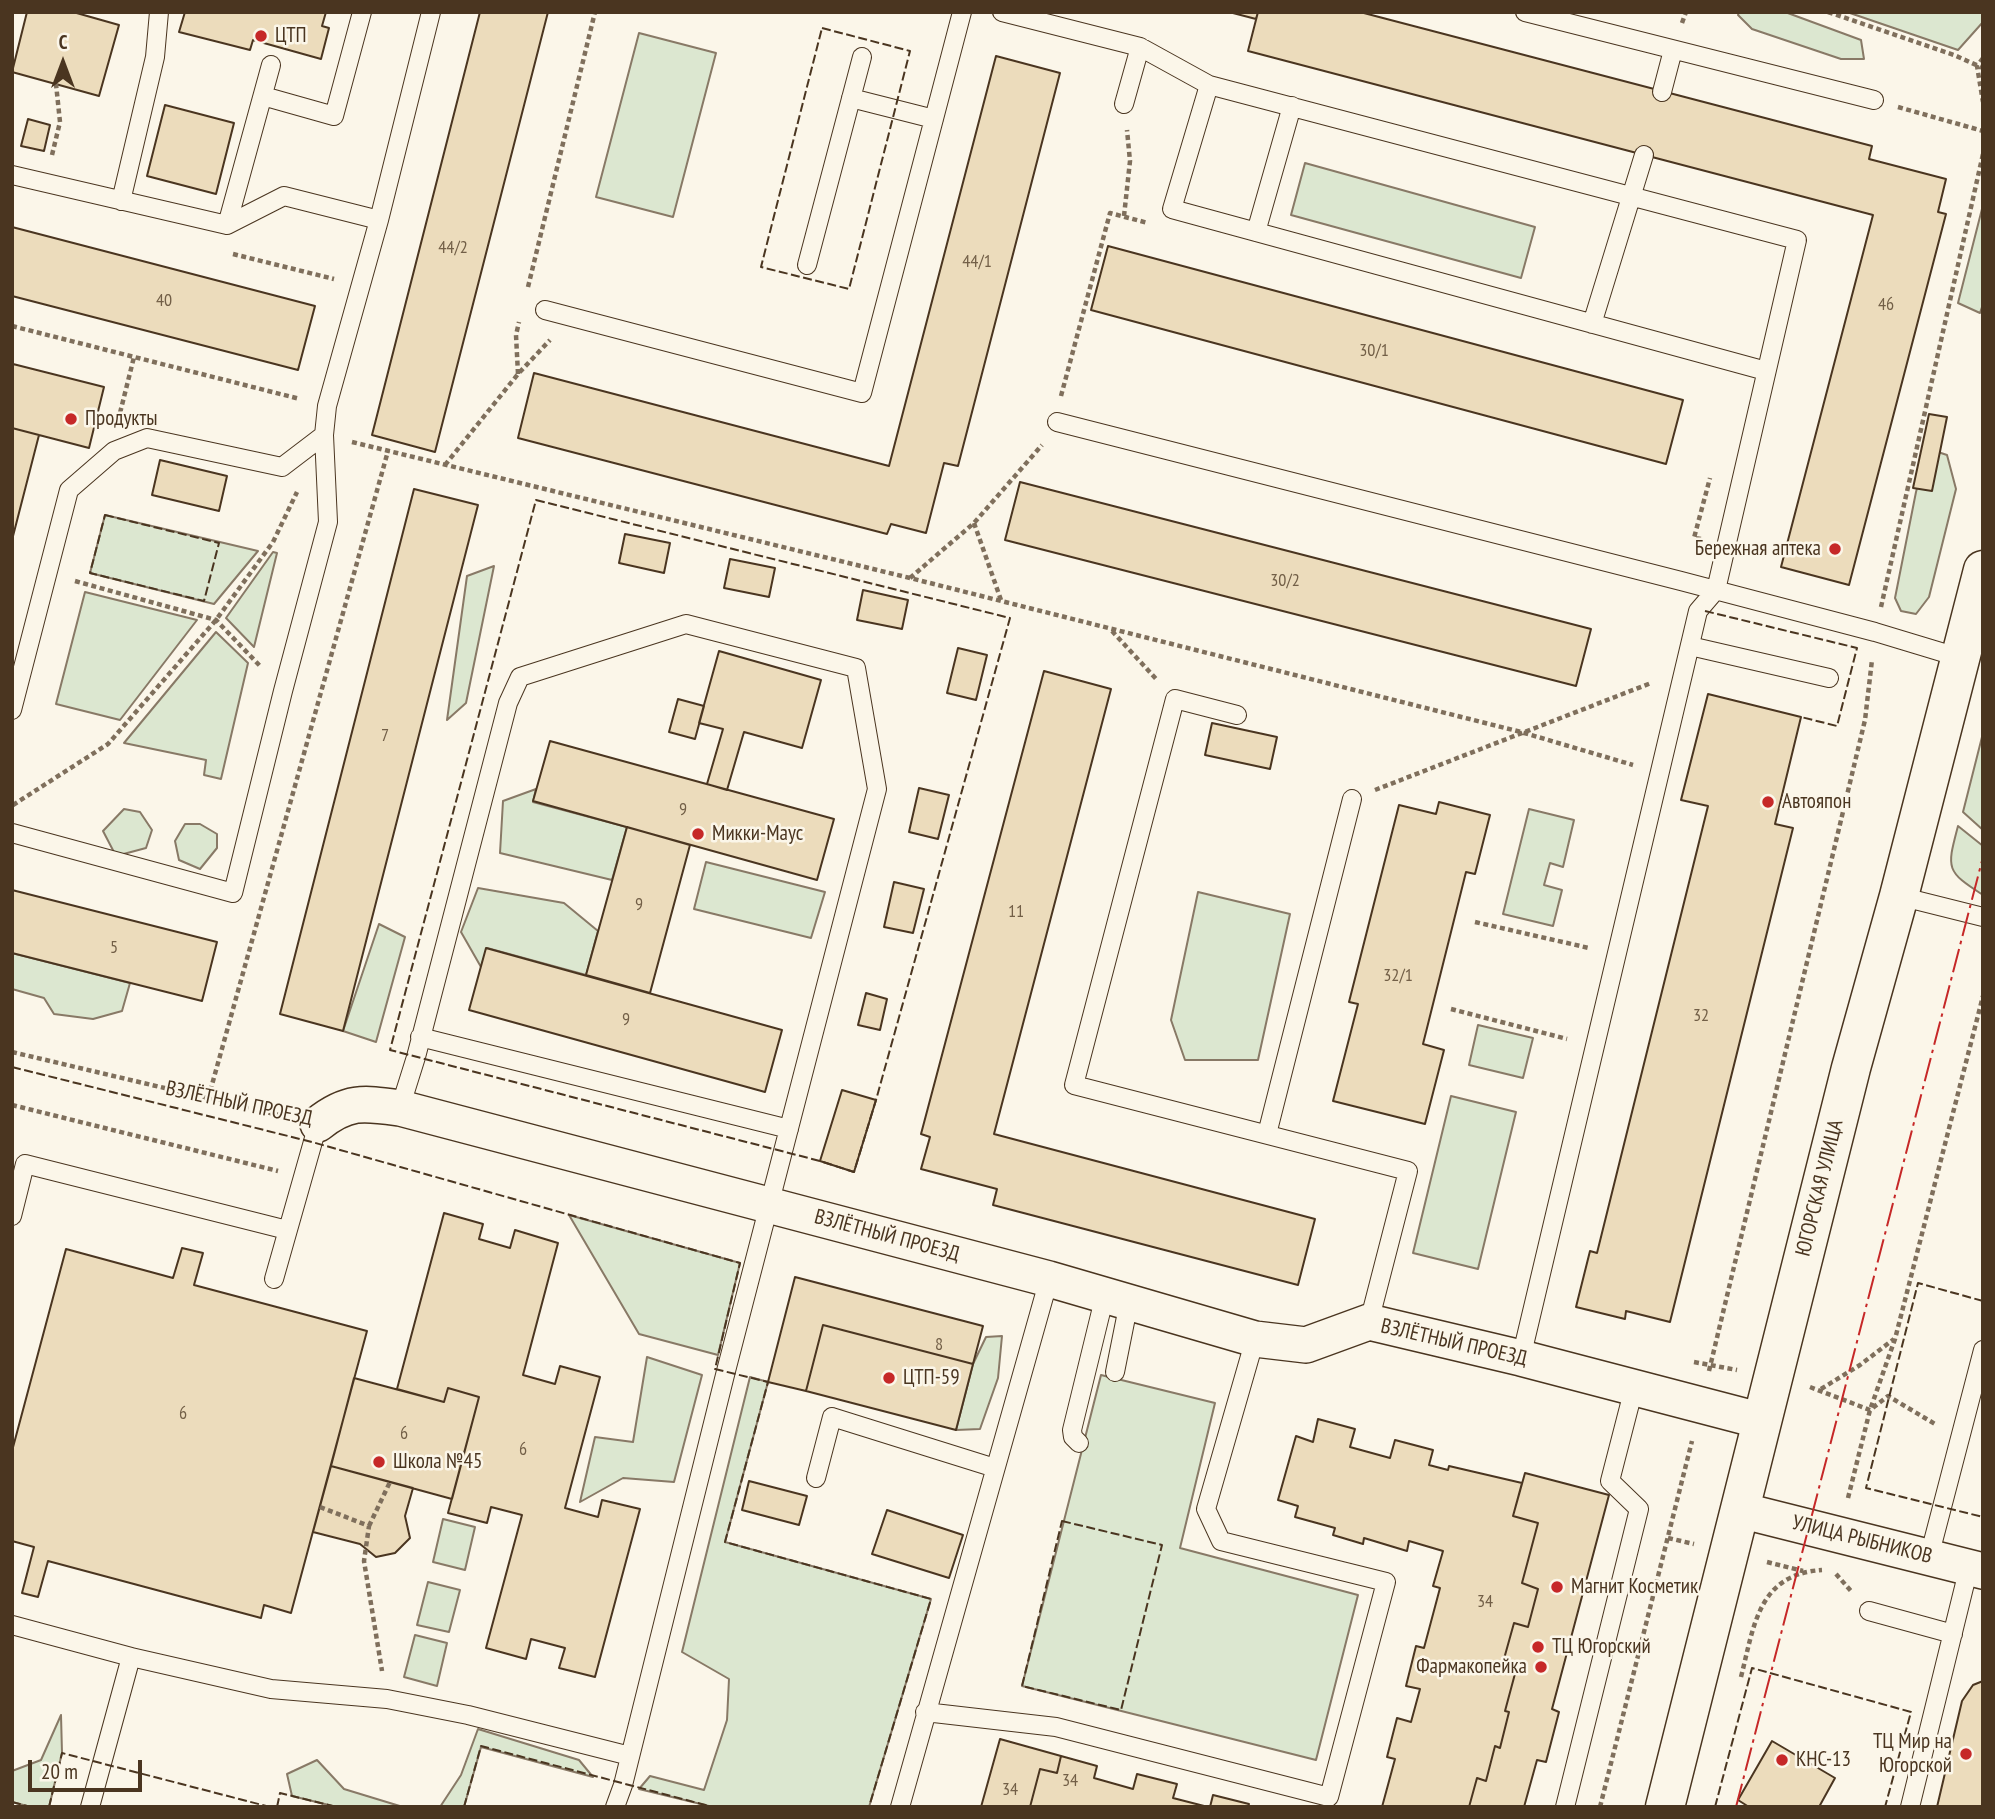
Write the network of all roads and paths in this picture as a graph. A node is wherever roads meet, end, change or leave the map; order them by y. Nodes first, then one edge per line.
1 (159, 12) edge
2 (362, 12) edge
3 (431, 12) edge
4 (595, 12) edge
5 (962, 12) edge
6 (1002, 12) edge
7 (1525, 12) edge
8 (1828, 12) edge
9 (1140, 47) junction
10 (1673, 50) junction
11 (862, 57) dead end
12 (1983, 58) edge
13 (271, 65) dead end
14 (1980, 67) edge
15 (56, 84) dead end
16 (1209, 85) junction
17 (1662, 92) dead end
18 (262, 96) junction
19 (851, 98) junction
20 (1874, 100) joint
21 (1983, 102) edge
22 (1124, 104) joint
23 (1293, 106) junction
24 (934, 120) junction
25 (1983, 131) edge
26 (1983, 154) edge
27 (1644, 155) dead end
28 (12, 175) edge
29 (45, 183) junction
30 (1633, 195) junction
31 (121, 201) junction
32 (1124, 216) junction
33 (380, 220) junction
34 (1151, 224) dead end
35 (227, 225) junction
36 (1256, 232) junction
37 (807, 265) dead end
38 (526, 295) dead end
39 (545, 310) dead end
40 (572, 317) junction
41 (519, 321) dead end
42 (1592, 324) junction
43 (12, 326) edge
44 (134, 357) junction
45 (1766, 371) junction
46 (517, 374) junction
47 (284, 395) dead end
48 (1057, 422) junction
49 (324, 435) junction
50 (114, 451) junction
51 (388, 451) junction
52 (445, 465) junction
53 (1711, 474) dead end
54 (974, 523) junction
55 (1727, 545) junction
56 (1983, 570) edge
57 (47, 573) junction
58 (910, 578) junction
59 (1716, 590) junction
60 (1001, 601) junction
61 (216, 620) junction
62 (1111, 630) junction
63 (1875, 632) junction
64 (1690, 646) junction
65 (1961, 657) junction
66 (1685, 670) junction
67 (1829, 678) dead end
68 (283, 691) junction
69 (1175, 699) junction
70 (12, 710) edge
71 (1237, 715) dead end
72 (1521, 732) junction
73 (1660, 773) junction
74 (1352, 799) joint
75 (12, 806) edge
76 (12, 833) edge
77 (1899, 897) junction
78 (1983, 917) edge
79 (1475, 922) dead end
80 (1617, 954) junction
81 (1983, 996) edge
82 (1451, 1009) dead end
83 (420, 1037) junction
84 (1595, 1046) junction
85 (12, 1052) edge
86 (208, 1099) junction
87 (12, 1105) edge
88 (400, 1108) junction
89 (789, 1129) junction
90 (315, 1133) junction
91 (1266, 1134) junction
92 (302, 1177) junction
93 (771, 1205) junction
94 (12, 1216) edge
95 (287, 1230) junction
96 (274, 1279) dead end
97 (1049, 1279) junction
98 (1117, 1299) junction
99 (1368, 1322) junction
100 (1255, 1339) junction
101 (1895, 1339) junction
102 (1983, 1350) edge
103 (1521, 1358) junction
104 (1685, 1360) dead end
105 (1710, 1366) junction
106 (1115, 1372) dead end
107 (1772, 1377) junction
108 (1634, 1388) junction
109 (1820, 1390) junction
110 (1701, 1405) junction
111 (1870, 1410) junction
112 (1762, 1421) junction
113 (1960, 1440) junction
114 (1079, 1443) dead end
115 (995, 1468) junction
116 (816, 1478) dead end
117 (390, 1482) dead end
118 (320, 1507) dead end
119 (1740, 1510) junction
120 (369, 1527) junction
121 (1837, 1534) junction
122 (1929, 1557) junction
123 (1976, 1569) edge
124 (1869, 1611) dead end
125 (12, 1625) edge
126 (1953, 1634) junction
127 (131, 1657) junction
128 (1739, 1685) dead end
129 (387, 1699) junction
130 (925, 1712) junction
131 (630, 1756) junction
132 (90, 1807) edge
133 (615, 1807) edge
134 (900, 1807) edge
135 (1564, 1807) edge
136 (1600, 1807) edge
137 (1665, 1807) edge
138 (1910, 1807) edge

1 - 31 lane
2 - 18 lane
3 - 33 lane
4 - 38 path
5 - 24 lane
6 - 9 lane
7 - 10 lane
8 - 14 path
9 - 16 lane
9 - 22 lane
10 - 17 lane
10 - 20 lane
11 - 19 lane
12 - 14 path
13 - 18 lane
14 - 21 path
15 - 29 path
16 - 23 lane
16 - 36 lane
18 - 35 lane
19 - 24 lane
19 - 37 lane
20 - 25 path
22 - 32 path
23 - 30 lane
23 - 36 lane
24 - 40 lane
26 - 63 path
27 - 30 lane
28 - 29 lane
29 - 31 lane
30 - 42 lane
30 - 45 lane
31 - 35 lane
32 - 34 path
32 - 48 path
33 - 35 lane
33 - 49 lane
36 - 42 lane
39 - 40 lane
40 - 46 path
41 - 46 path
42 - 45 lane
43 - 44 path
44 - 47 path
44 - 50 path
45 - 55 lane
46 - 52 path
48 - 54 path
48 - 59 lane
49 - 50 lane
49 - 51 path
49 - 61 path
49 - 68 lane
50 - 57 lane
51 - 52 path
51 - 86 path
52 - 58 path
53 - 55 path
54 - 58 path
54 - 60 path
55 - 59 lane
56 - 65 main road, ЮГОРСКАЯ УЛИЦА
57 - 61 path
57 - 70 lane
58 - 60 path
59 - 63 lane
59 - 64 lane
60 - 62 path
61 - 68 path
61 - 75 path
62 - 69 path
62 - 72 path
63 - 65 lane
63 - 105 path
64 - 66 lane
64 - 67 lane
65 - 77 main road, ЮГОРСКАЯ УЛИЦА
66 - 72 path
66 - 73 lane
68 - 76 lane
69 - 71 lane
69 - 91 lane
72 - 73 path
72 - 74 path
73 - 80 lane
74 - 91 lane
77 - 78 lane
77 - 107 main road, ЮГОРСКАЯ УЛИЦА
79 - 80 path
80 - 84 lane
81 - 101 path
82 - 84 path
83 - 88 lane
83 - 89 lane
83 - 89 lane
84 - 103 lane
85 - 86 path, ВЗЛЁТНЫЙ ПРОЕЗД
86 - 90 path, ВЗЛЁТНЫЙ ПРОЕЗД
87 - 92 path
88 - 90 street, ВЗЛЁТНЫЙ ПРОЕЗД
88 - 93 street, ВЗЛЁТНЫЙ ПРОЕЗД
89 - 93 lane
90 - 92 lane
91 - 99 lane
92 - 95 lane
93 - 97 street, ВЗЛЁТНЫЙ ПРОЕЗД
93 - 131 lane
94 - 95 lane
95 - 96 lane
97 - 98 street, ВЗЛЁТНЫЙ ПРОЕЗД
97 - 115 lane
98 - 100 street, ВЗЛЁТНЫЙ ПРОЕЗД
98 - 106 lane
98 - 114 lane
99 - 100 street, ВЗЛЁТНЫЙ ПРОЕЗД
99 - 103 street, ВЗЛЁТНЫЙ ПРОЕЗД
100 - 130 lane
101 - 109 path
101 - 111 path
102 - 113 lane
103 - 108 street, ВЗЛЁТНЫЙ ПРОЕЗД
104 - 105 path
105 - 107 path
105 - 110 path
107 - 109 path
107 - 112 main road, ЮГОРСКАЯ УЛИЦА
108 - 110 street, ВЗЛЁТНЫЙ ПРОЕЗД
108 - 135 lane
109 - 111 path
110 - 112 street, ВЗЛЁТНЫЙ ПРОЕЗД
110 - 136 path
111 - 113 path
111 - 121 path
112 - 119 main road, ЮГОРСКАЯ УЛИЦА
113 - 122 lane
115 - 116 lane
115 - 130 lane
117 - 120 path
118 - 120 path
119 - 121 street, УЛИЦА РЫБНИКОВ
119 - 137 main road, ЮГОРСКАЯ УЛИЦА
120 - 129 path
121 - 122 street, УЛИЦА РЫБНИКОВ
121 - 128 path
122 - 123 street, УЛИЦА РЫБНИКОВ
123 - 126 lane
124 - 126 lane
125 - 127 lane
126 - 138 lane
127 - 129 lane
127 - 132 lane
129 - 131 lane
130 - 134 lane
131 - 133 lane

